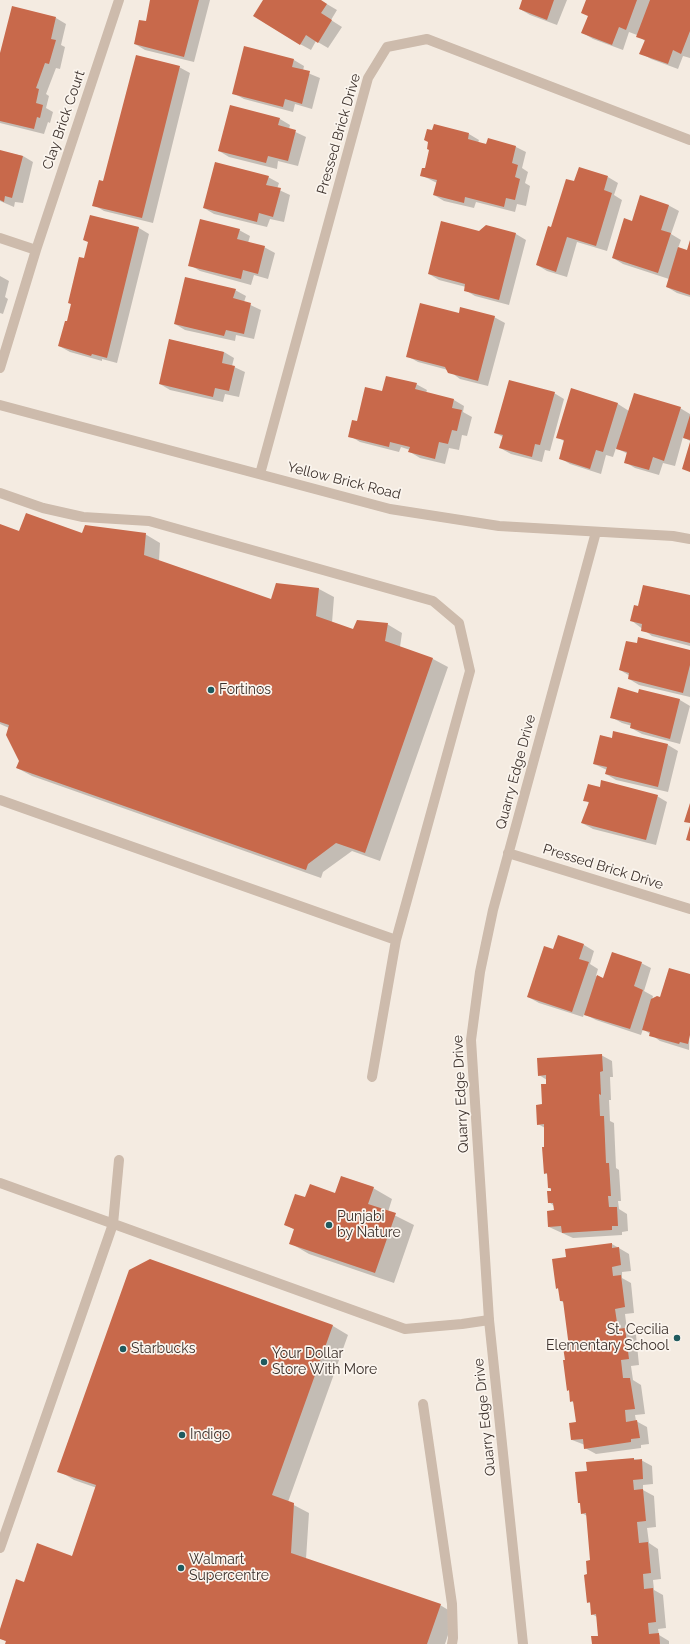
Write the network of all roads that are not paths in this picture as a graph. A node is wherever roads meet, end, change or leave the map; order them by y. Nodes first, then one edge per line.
1 (120, 0) edge
2 (690, 140) edge
3 (0, 238) edge
4 (36, 250) junction
5 (0, 368) edge
6 (0, 405) edge
7 (260, 474) junction
8 (0, 493) edge
9 (596, 532) junction
10 (690, 539) edge
11 (0, 800) edge
12 (508, 853) junction
13 (690, 909) edge
14 (396, 940) junction
15 (372, 1077) dead end
16 (118, 1160) dead end
17 (0, 1183) edge
18 (112, 1224) junction
19 (489, 1320) junction
20 (423, 1404) dead end
21 (0, 1548) edge
22 (452, 1644) edge
23 (523, 1644) edge

1 - 4 street, Clay Brick Court
2 - 7 street, Pressed Brick Drive
3 - 4 street
4 - 5 street, Clay Brick Court
6 - 7 street, Yellow Brick Road
7 - 9 street, Yellow Brick Road
8 - 14 street
9 - 10 street, Yellow Brick Road
9 - 12 street, Quarry Edge Drive
11 - 14 street
12 - 13 street, Pressed Brick Drive
12 - 19 street, Quarry Edge Drive
14 - 15 street
16 - 18 street
17 - 18 street
18 - 19 street
18 - 21 street
19 - 23 street, Quarry Edge Drive
20 - 22 street

